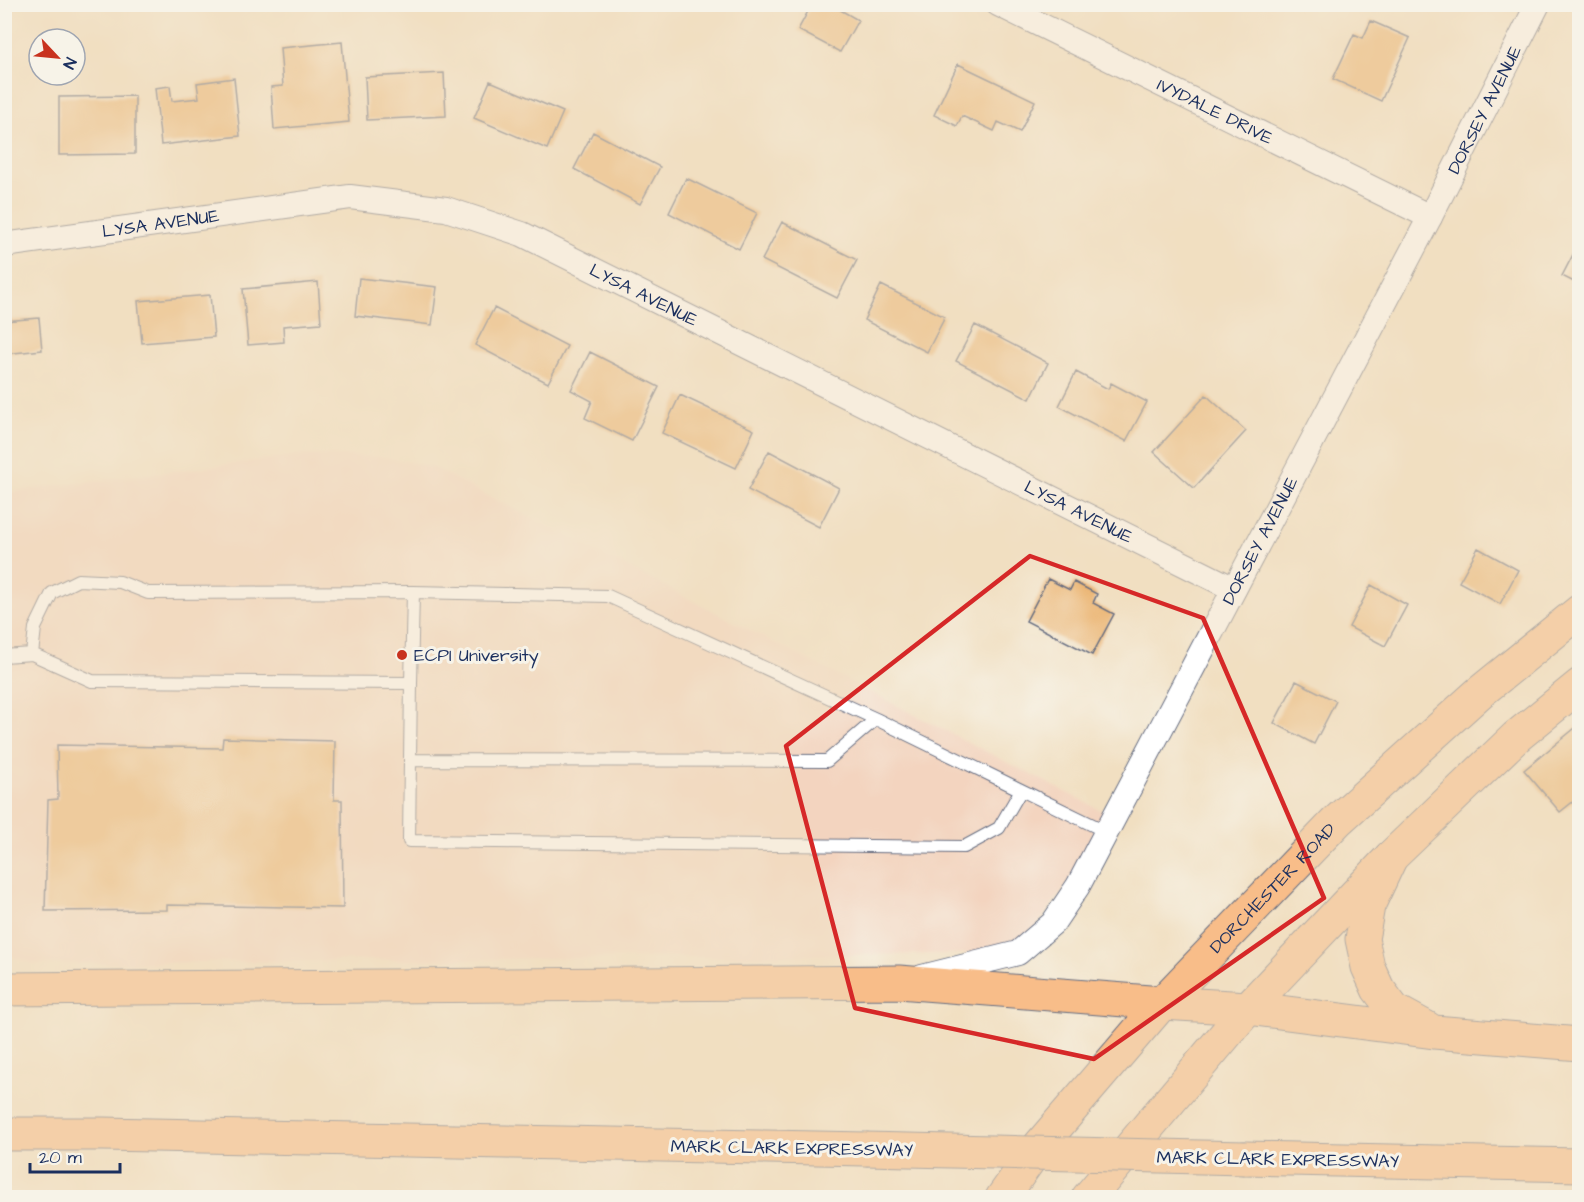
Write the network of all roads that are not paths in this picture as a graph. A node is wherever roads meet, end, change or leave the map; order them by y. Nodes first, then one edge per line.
1 (998, 4) edge
2 (1538, 4) edge
3 (1430, 217) junction
4 (4, 245) edge
5 (1234, 589) junction
6 (413, 592) junction
7 (1580, 611) edge
8 (32, 654) junction
9 (4, 656) edge
10 (411, 683) junction
11 (1580, 684) edge
12 (876, 719) junction
13 (410, 760) junction
14 (1021, 790) junction
15 (1107, 832) junction
16 (1391, 857) junction
17 (900, 982) junction
18 (4, 989) edge
19 (1162, 1003) junction
20 (1248, 1008) junction
21 (1434, 1032) junction
22 (1580, 1044) edge
23 (4, 1134) edge
24 (1580, 1165) edge
25 (1002, 1197) edge
26 (1088, 1197) edge

1 - 3 street, IVYDALE DRIVE
2 - 3 street, DORSEY AVENUE
3 - 5 street, DORSEY AVENUE
4 - 5 street, LYSA AVENUE
5 - 15 street, DORSEY AVENUE
6 - 8 lane
6 - 10 lane
6 - 12 lane
7 - 19 main road, DORCHESTER ROAD
8 - 9 lane
8 - 10 lane
10 - 13 lane
11 - 16 main road
12 - 13 lane
12 - 14 lane
13 - 14 lane
14 - 15 lane
15 - 17 street, DORSEY AVENUE
16 - 20 main road
16 - 21 main road
17 - 18 main road
17 - 19 main road
19 - 20 main road
19 - 25 main road, DORCHESTER ROAD
20 - 21 main road
20 - 26 main road
21 - 22 main road
23 - 24 main road, MARK CLARK EXPRESSWAY, bridge

